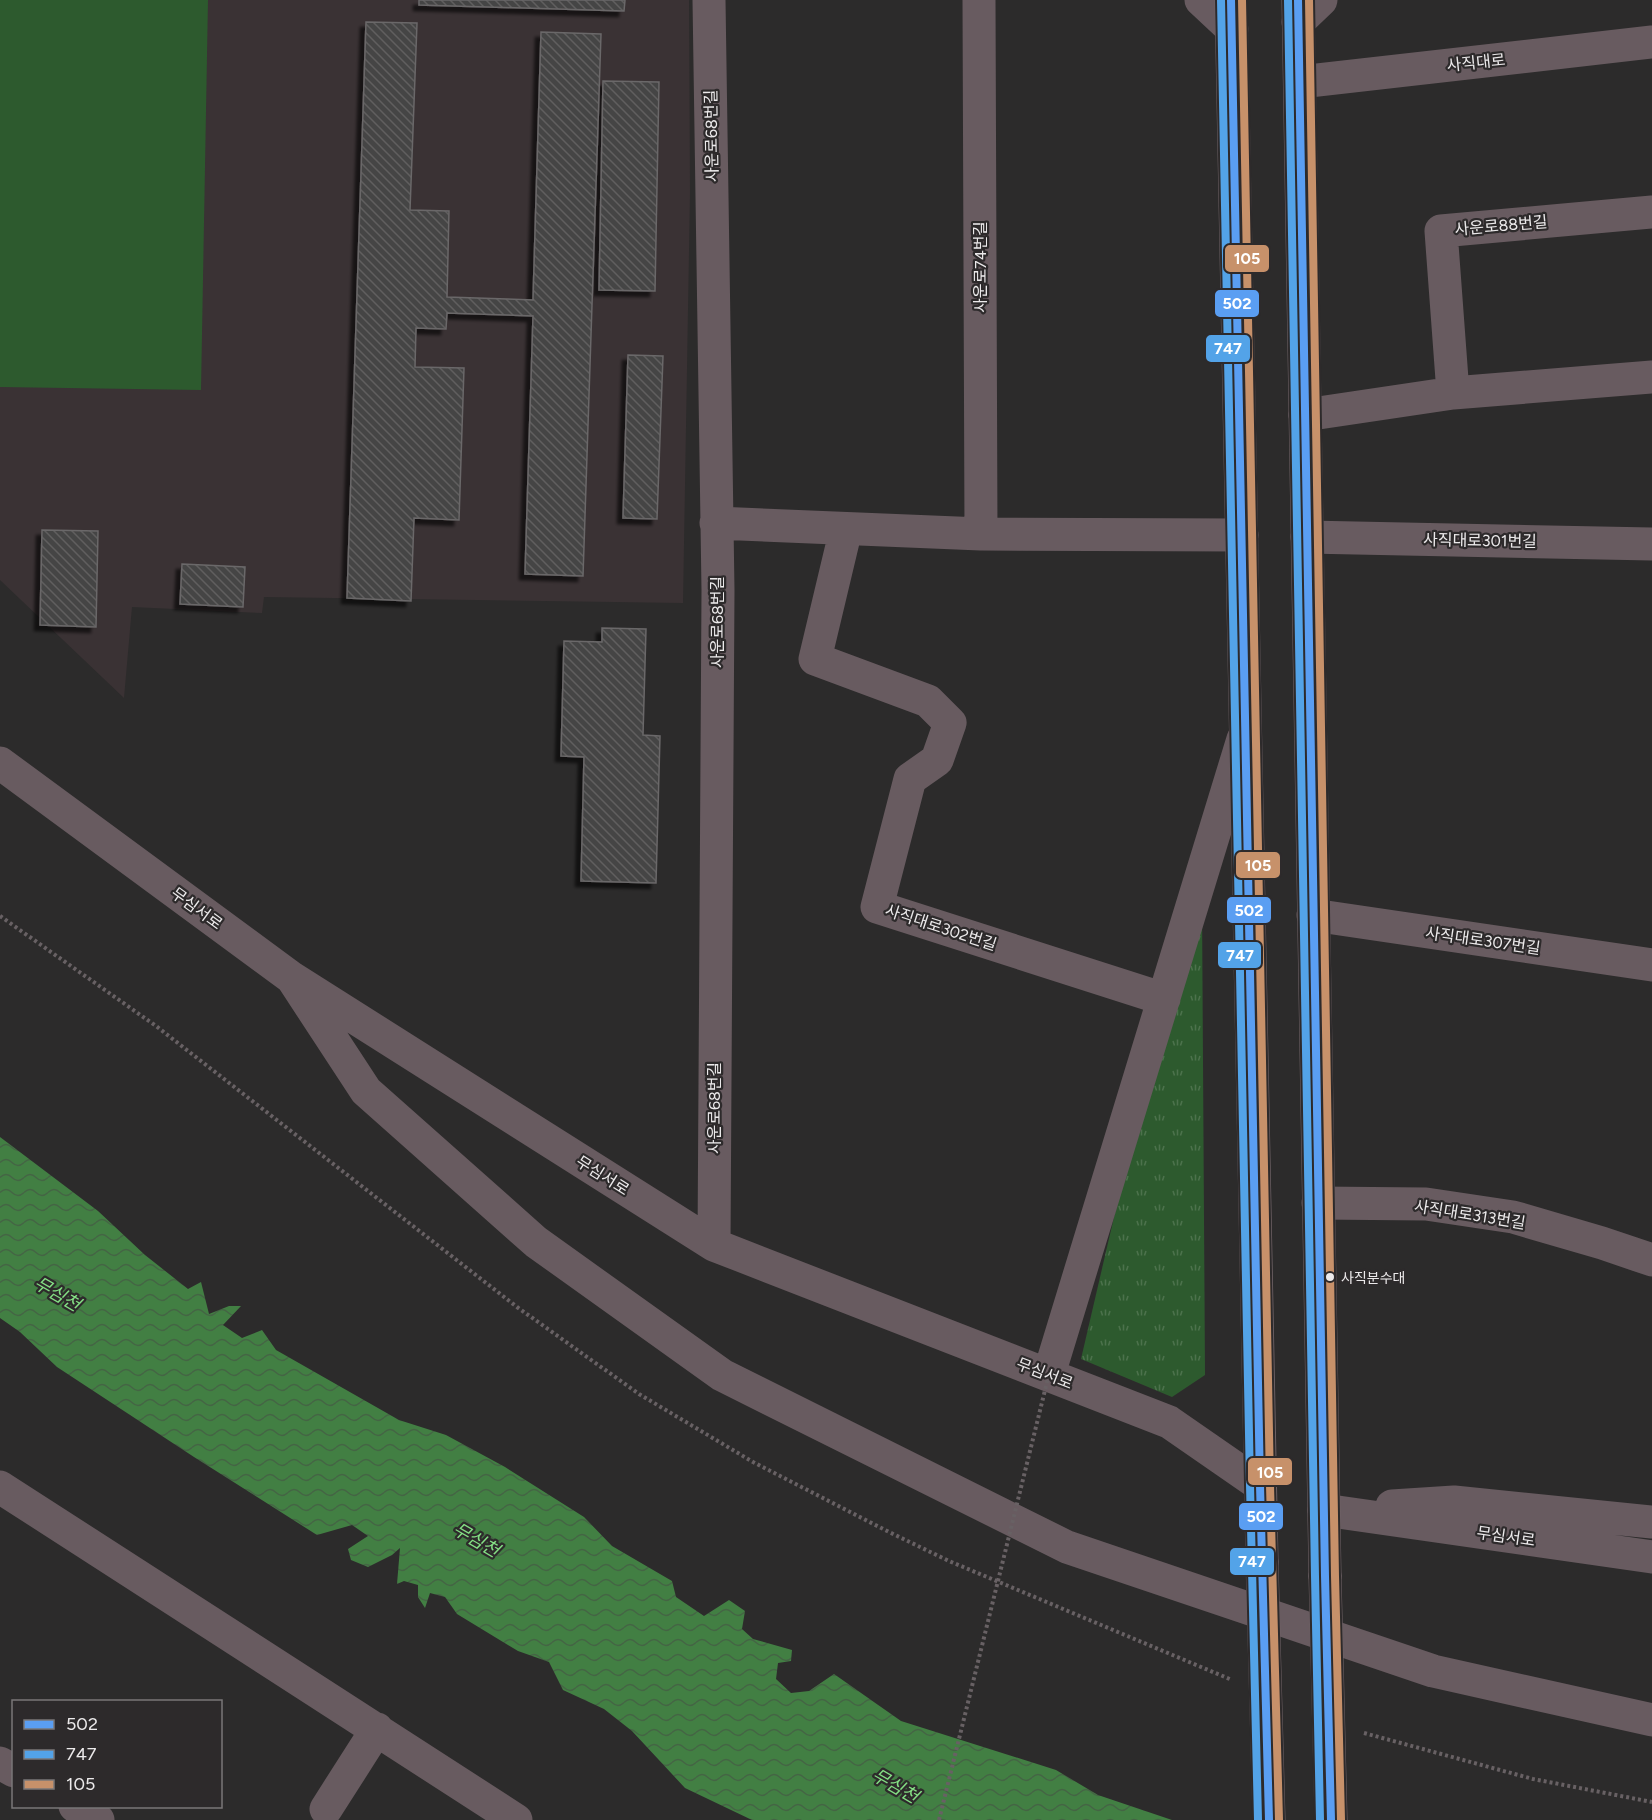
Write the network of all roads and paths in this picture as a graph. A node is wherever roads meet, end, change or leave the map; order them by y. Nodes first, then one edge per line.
1 (710, 0) edge
2 (979, 0) edge
3 (1201, 0) edge
4 (1306, 7) edge
5 (1232, 14) edge
6 (1652, 42) edge
7 (1299, 82) junction
8 (1652, 212) edge
9 (1652, 376) edge
10 (1453, 393) junction
11 (1305, 415) junction
12 (716, 523) junction
13 (846, 528) junction
14 (981, 534) junction
15 (1242, 535) junction
16 (1307, 537) junction
17 (1652, 544) edge
18 (1246, 730) junction
19 (0, 764) edge
20 (1313, 915) junction
21 (1652, 965) edge
22 (292, 978) junction
23 (1164, 999) junction
24 (1318, 1203) junction
25 (714, 1245) junction
26 (1652, 1260) edge
27 (1049, 1374) junction
28 (1260, 1485) junction
29 (0, 1487) edge
30 (1324, 1510) junction
31 (1652, 1522) edge
32 (1652, 1557) edge
33 (1652, 1720) edge
34 (377, 1729) junction
35 (78, 1808) edge
36 (326, 1809) dead end
37 (98, 1820) edge
38 (516, 1820) edge
39 (939, 1820) edge
40 (1269, 1820) edge
41 (1331, 1820) edge

1 - 12 street, 사운로68번길
2 - 14 street, 사운로74번길
3 - 5 street
4 - 7 main road
5 - 15 main road
6 - 7 street, 사직대로
7 - 11 main road
8 - 10 street, 사운로88번길
9 - 10 street
10 - 11 street
11 - 16 main road
12 - 13 street
12 - 25 street, 사운로68번길
13 - 14 street
13 - 23 street, 사직대로302번길
14 - 15 street
15 - 18 main road
16 - 17 street, 사직대로301번길
16 - 20 main road
18 - 23 street
18 - 28 main road
19 - 22 street, 무심서로
20 - 21 street, 사직대로307번길
20 - 24 main road
22 - 25 street, 무심서로
22 - 33 street
23 - 27 street
24 - 26 street, 사직대로313번길
24 - 30 main road
25 - 27 street, 무심서로
27 - 28 street, 무심서로
27 - 39 path, bridge
28 - 40 main road, bridge
29 - 34 street
30 - 31 street
30 - 32 street, 무심서로
30 - 41 main road, bridge
34 - 36 street
34 - 38 street
35 - 37 street

